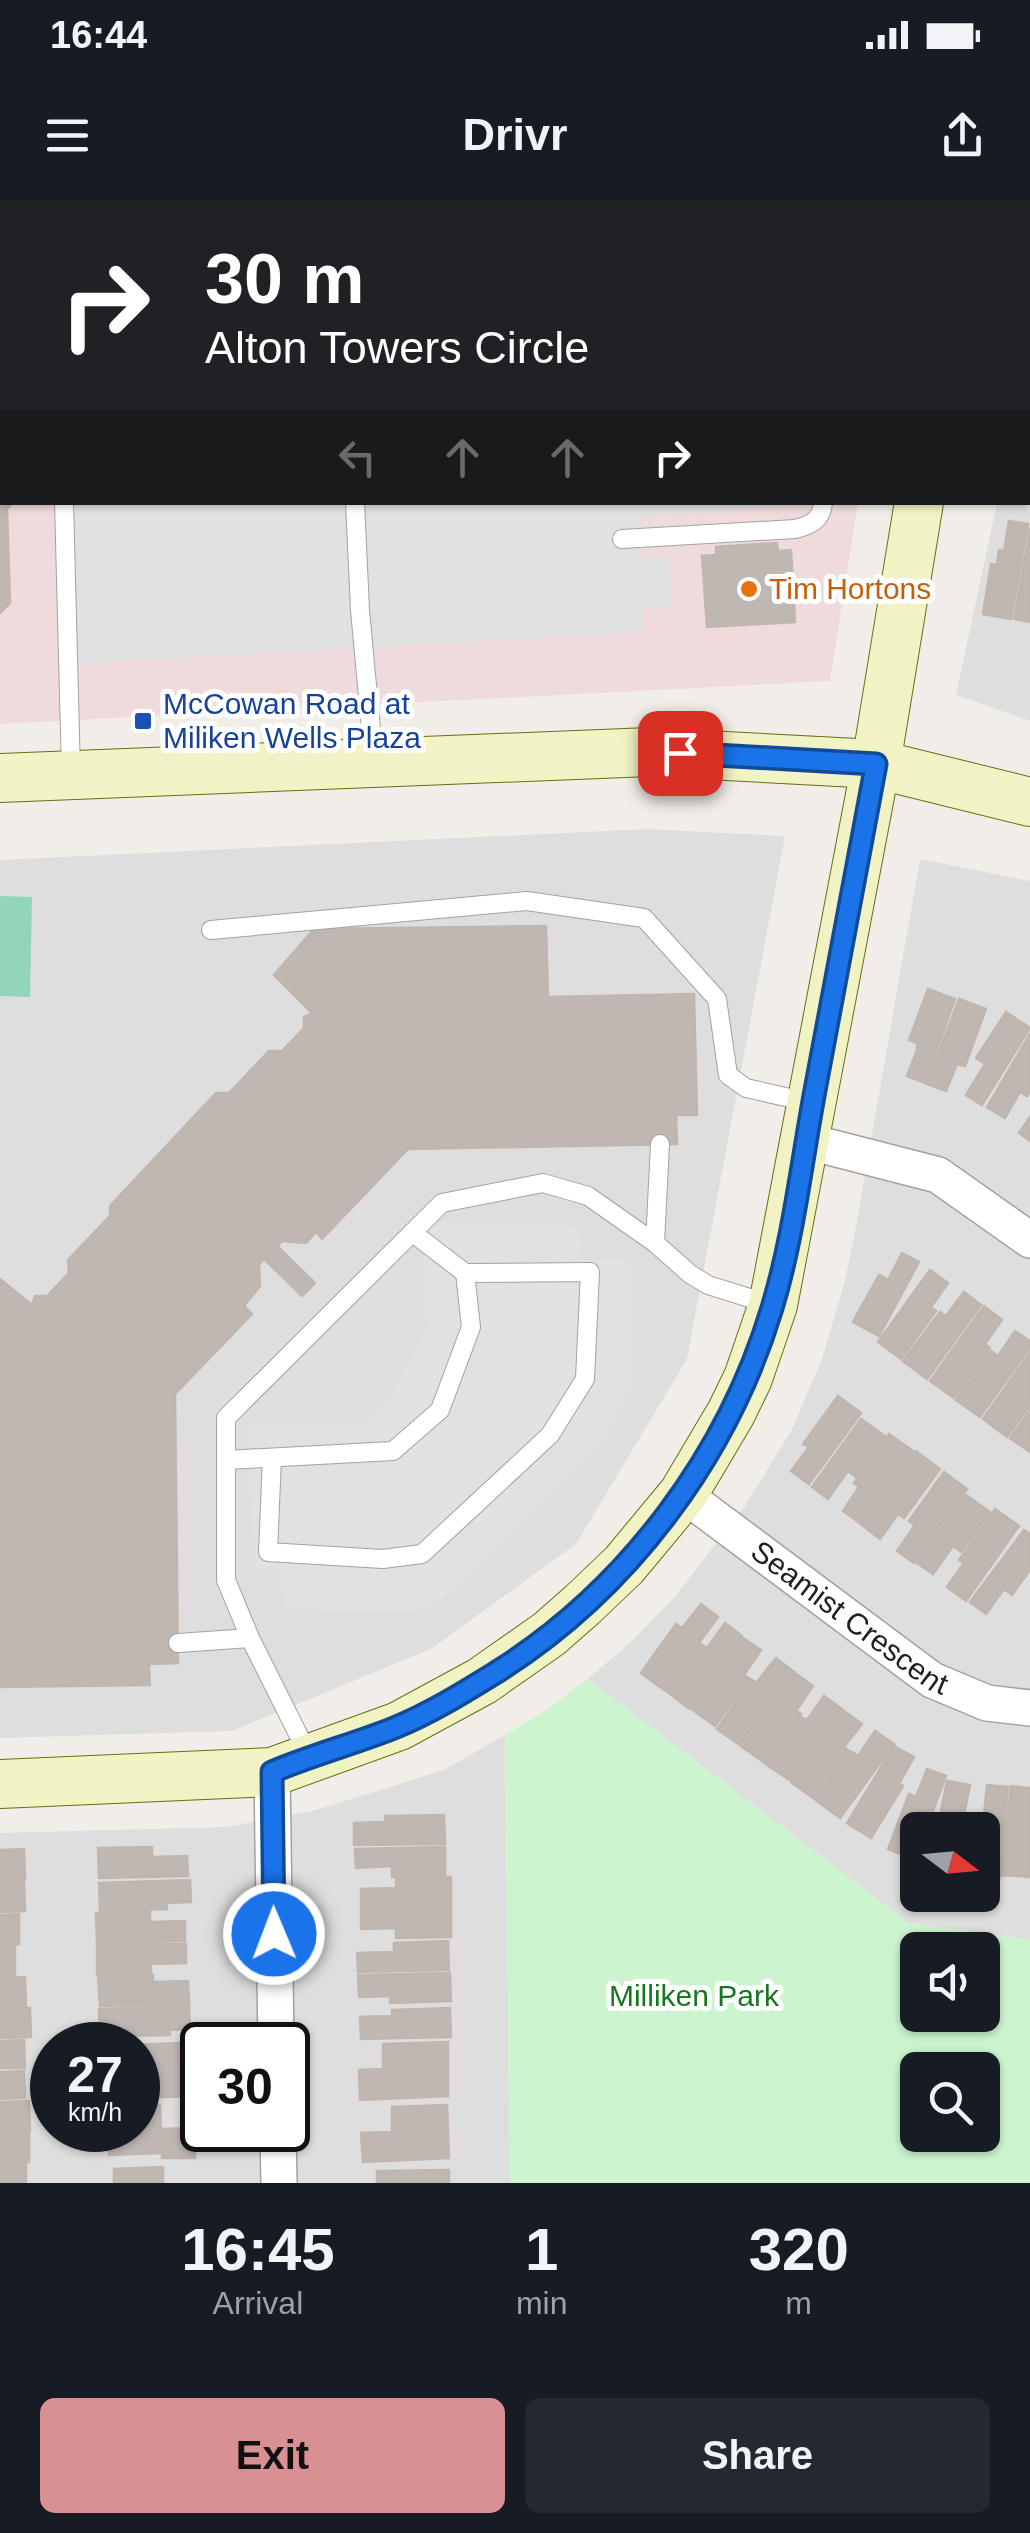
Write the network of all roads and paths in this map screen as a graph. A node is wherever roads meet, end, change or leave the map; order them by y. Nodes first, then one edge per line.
1 (64, 505) edge
2 (355, 505) edge
3 (823, 505) edge
4 (918, 505) edge
5 (622, 540) dead end
6 (374, 763) junction
7 (876, 764) junction
8 (71, 776) junction
9 (0, 778) edge
10 (1030, 802) edge
11 (210, 930) dead end
12 (809, 1122) junction
13 (660, 1144) dead end
14 (413, 1232) junction
15 (1030, 1240) edge
16 (654, 1243) junction
17 (465, 1274) junction
18 (773, 1305) junction
19 (272, 1458) junction
20 (226, 1460) junction
21 (683, 1494) junction
22 (250, 1638) junction
23 (178, 1643) dead end
24 (1030, 1708) edge
25 (291, 1764) junction
26 (0, 1784) edge
27 (277, 2022) edge
28 (278, 2152) edge
29 (279, 2183) edge

1 - 8 lane
2 - 6 lane
3 - 5 lane
4 - 7 street
6 - 7 street
6 - 8 street
7 - 10 street
7 - 12 street
8 - 9 street
11 - 12 lane
12 - 15 street
12 - 18 street
13 - 16 lane
14 - 16 lane
14 - 17 lane
14 - 20 lane
16 - 18 lane
17 - 19 lane
17 - 19 lane
18 - 21 street
19 - 20 lane
20 - 22 lane
21 - 24 street, Seamist Crescent
21 - 25 street
22 - 23 lane
22 - 25 lane
25 - 26 street
25 - 27 street
28 - 29 street

